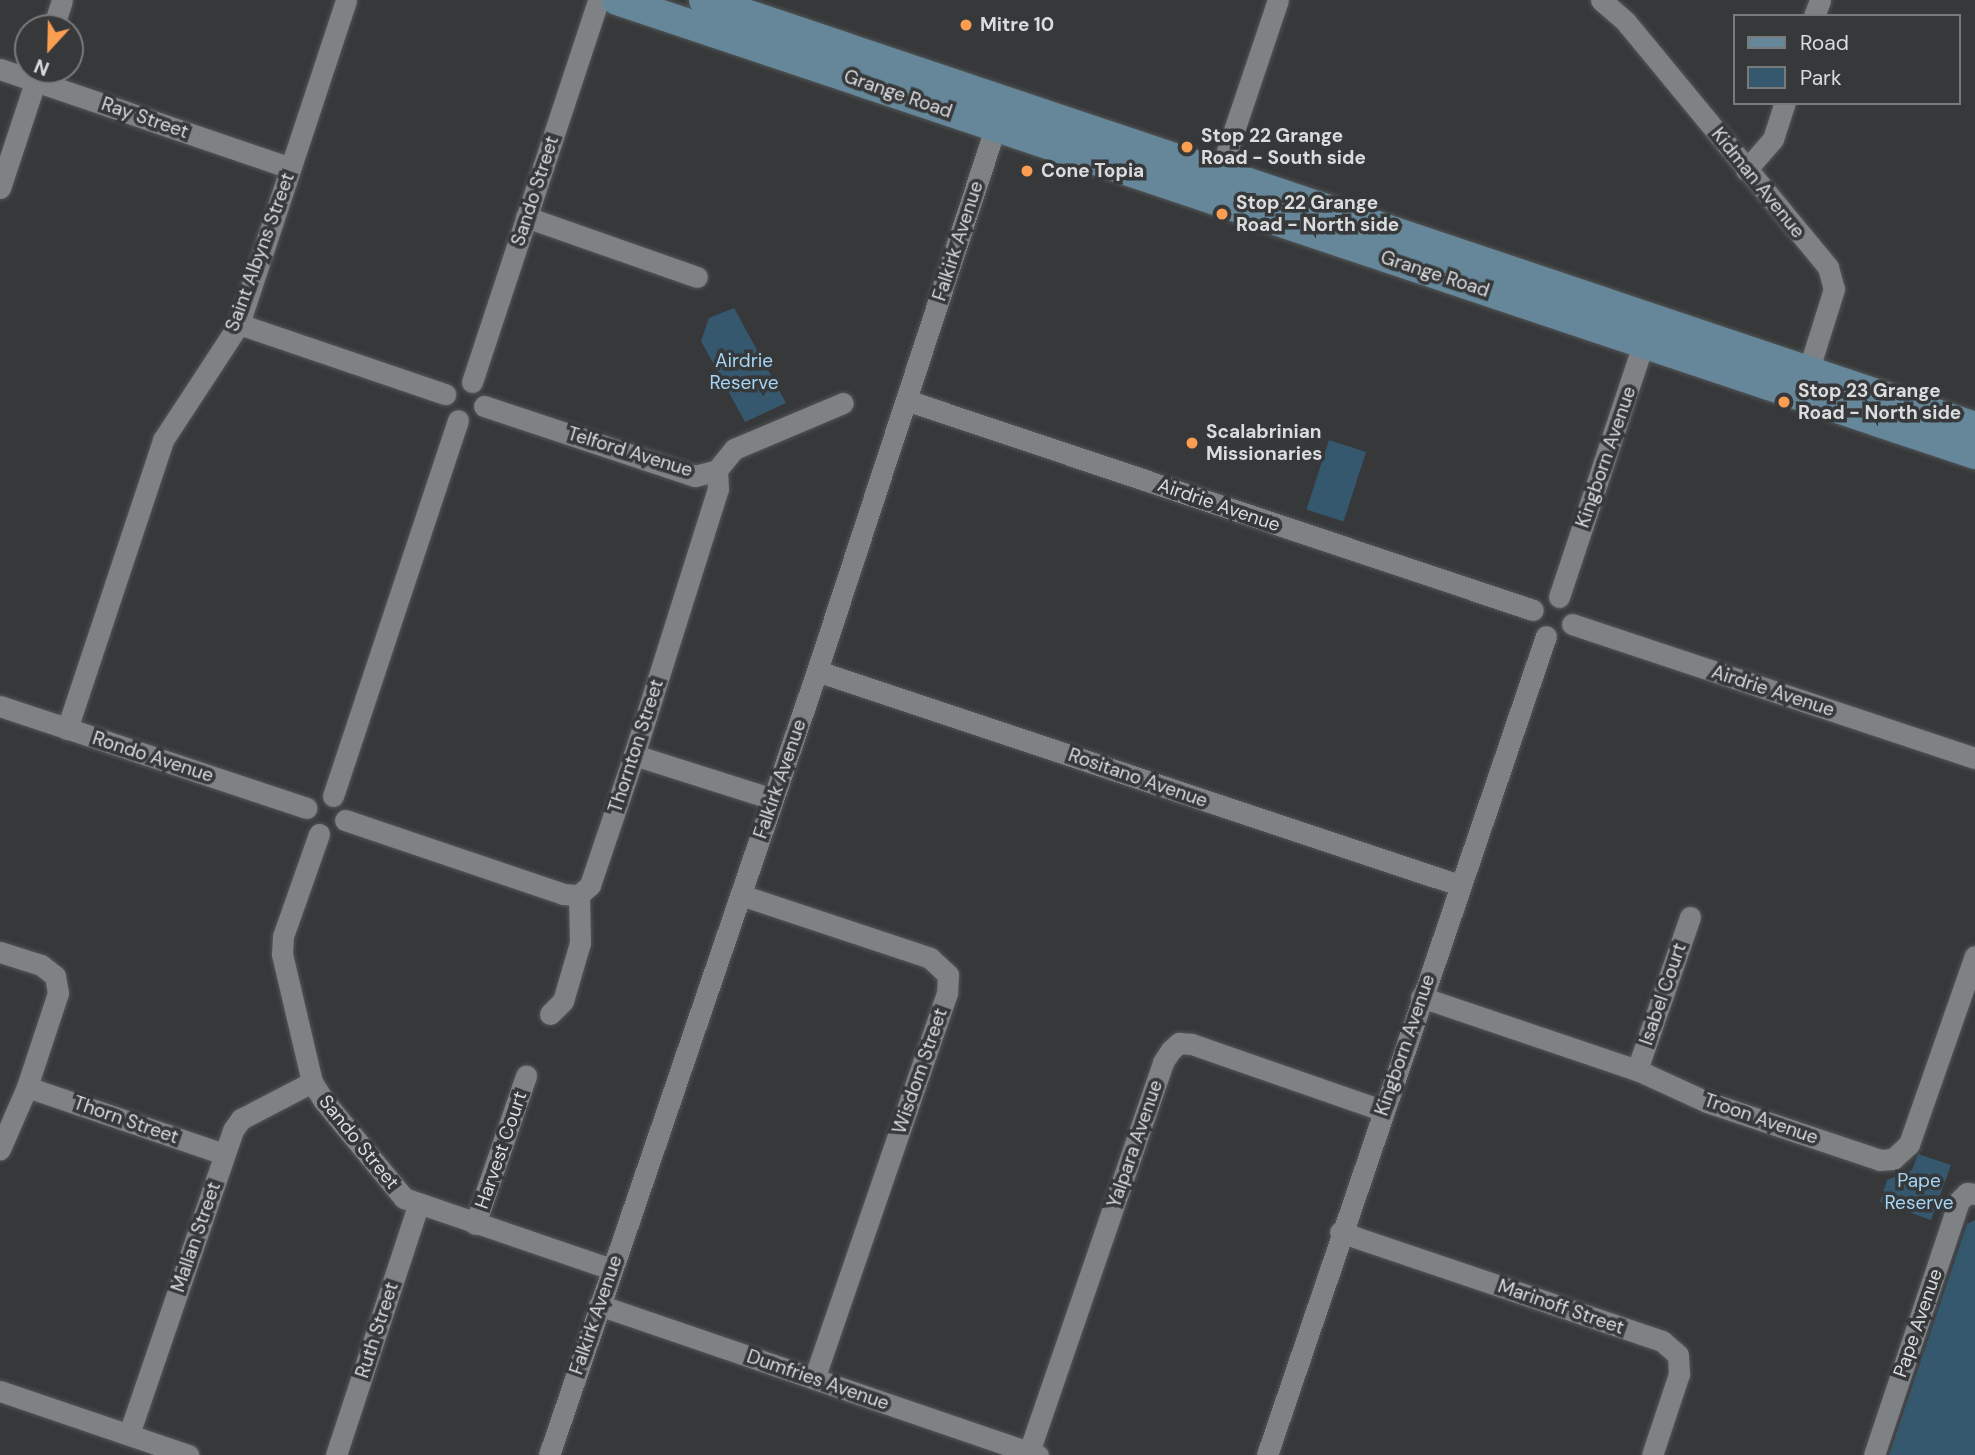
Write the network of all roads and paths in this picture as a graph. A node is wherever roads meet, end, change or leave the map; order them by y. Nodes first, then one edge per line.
1 (346, 0) edge
2 (598, 0) edge
3 (617, 0) edge
4 (704, 0) edge
5 (1278, 0) edge
6 (1601, 0) edge
7 (759, 21) edge
8 (34, 84) edge
9 (62, 84) edge
10 (1784, 105) edge
11 (1000, 114) junction
12 (291, 167) junction
13 (1746, 170) junction
14 (1215, 186) junction
15 (0, 188) edge
16 (526, 217) junction
17 (697, 277) dead end
18 (239, 324) junction
19 (1648, 330) junction
20 (472, 382) junction
21 (1805, 382) junction
22 (445, 394) junction
23 (906, 400) junction
24 (843, 402) dead end
25 (484, 406) junction
26 (458, 420) junction
27 (1975, 426) edge
28 (1975, 454) edge
29 (717, 470) junction
30 (1559, 597) junction
31 (1533, 610) junction
32 (1572, 624) junction
33 (1546, 636) junction
34 (817, 671) junction
35 (0, 706) edge
36 (67, 729) junction
37 (634, 755) junction
38 (1975, 758) edge
39 (333, 796) junction
40 (773, 799) junction
41 (306, 808) junction
42 (345, 820) junction
43 (319, 834) junction
44 (1459, 885) junction
45 (579, 895) junction
46 (741, 895) junction
47 (1690, 917) dead end
48 (0, 952) edge
49 (1975, 956) edge
50 (1422, 997) junction
51 (550, 1014) dead end
52 (1637, 1070) junction
53 (526, 1076) dead end
54 (312, 1082) junction
55 (27, 1087) junction
56 (1382, 1110) junction
57 (0, 1149) edge
58 (224, 1154) junction
59 (1971, 1194) edge
60 (418, 1205) junction
61 (475, 1224) junction
62 (1340, 1232) junction
63 (611, 1269) junction
64 (599, 1305) junction
65 (814, 1379) junction
66 (0, 1391) edge
67 (129, 1434) junction
68 (1033, 1453) edge
69 (188, 1455) edge
70 (336, 1455) edge
71 (549, 1455) edge
72 (1267, 1455) edge
73 (1651, 1455) edge
74 (1874, 1455) edge

1 - 12 street, Saint Albyns Street
2 - 16 street, Sando Street
3 - 7 main road, Grange Road
4 - 7 main road, Grange Road
5 - 14 street
6 - 13 street, Kidman Avenue
7 - 11 main road, Grange Road
8 - 15 street
9 - 12 street, Ray Street
10 - 13 street
11 - 14 main road, Grange Road
11 - 23 street, Falkirk Avenue
12 - 18 street, Saint Albyns Street
13 - 21 street, Kidman Avenue
14 - 19 main road, Grange Road
16 - 17 street
16 - 20 street, Sando Street
18 - 22 street
18 - 36 street, Saint Albyns Street
19 - 21 main road, Grange Road
19 - 30 street, Kingborn Avenue
20 - 22 street
20 - 25 street
21 - 27 main road, Grange Road
21 - 28 main road, Grange Road
22 - 26 street
23 - 31 street, Airdrie Avenue
23 - 34 street, Falkirk Avenue
24 - 29 street, Telford Avenue
25 - 26 street
25 - 29 street, Telford Avenue
26 - 39 street
29 - 37 street, Thornton Street
30 - 31 street
30 - 32 street
31 - 33 street
32 - 33 street
32 - 38 street, Airdrie Avenue
33 - 44 street, Kingborn Avenue
34 - 40 street, Falkirk Avenue
34 - 44 street, Rositano Avenue
35 - 36 street, Rondo Avenue
36 - 41 street, Rondo Avenue
37 - 40 street
37 - 45 street, Thornton Street
39 - 41 street
39 - 42 street
40 - 46 street, Falkirk Avenue
41 - 43 street
42 - 43 street
42 - 45 street
43 - 54 street, Sando Street
44 - 50 street, Kingborn Avenue
45 - 51 street
46 - 63 street, Falkirk Avenue
46 - 65 street, Wisdom Street
47 - 52 street, Isabel Court
48 - 55 street
49 - 52 street, Troon Avenue
50 - 52 street, Troon Avenue
50 - 56 street, Kingborn Avenue
53 - 61 street, Harvest Court
54 - 58 street, Mallan Street
54 - 60 street, Sando Street
55 - 57 street
55 - 58 street, Thorn Street
56 - 62 street, Kingborn Avenue
56 - 68 street, Yalpara Avenue
58 - 67 street, Mallan Street
59 - 74 street, Pape Avenue
60 - 61 street, Sando Street
60 - 70 street, Ruth Street
61 - 63 street, Sando Street
62 - 72 street, Kingborn Avenue
62 - 73 street, Marinoff Street
63 - 64 street, Falkirk Avenue
64 - 65 street, Dumfries Avenue
64 - 71 street, Falkirk Avenue
65 - 68 street, Dumfries Avenue
66 - 67 street
67 - 69 street

